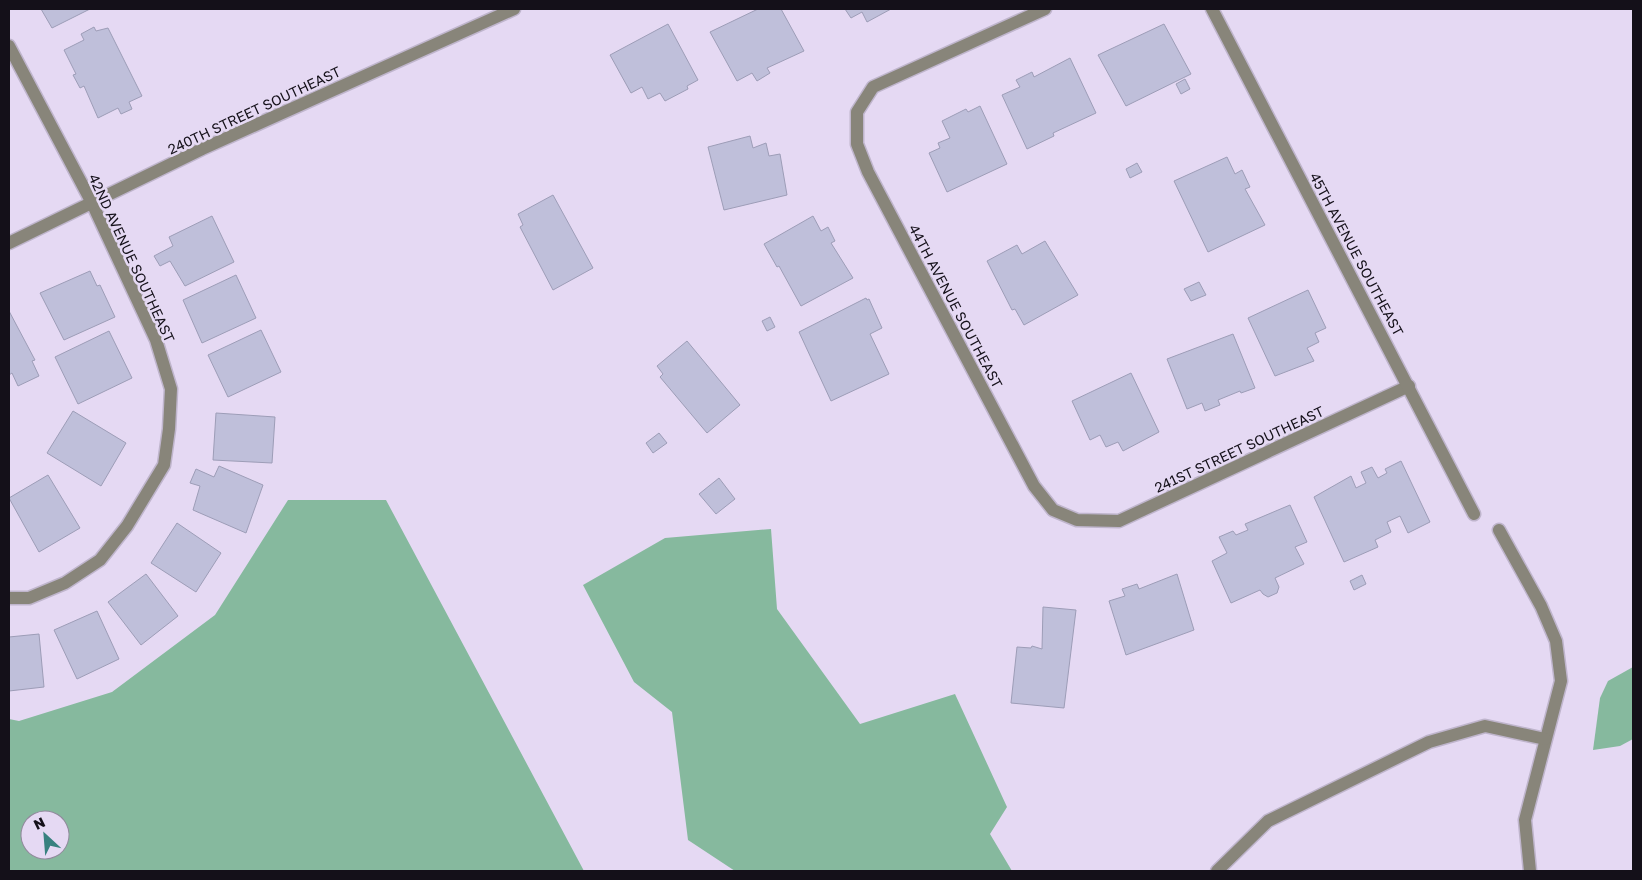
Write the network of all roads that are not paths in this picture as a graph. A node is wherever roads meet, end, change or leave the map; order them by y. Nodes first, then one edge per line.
1 (514, 9) edge
2 (1045, 9) edge
3 (1212, 9) edge
4 (9, 46) edge
5 (92, 203) junction
6 (9, 243) edge
7 (1409, 386) junction
8 (1474, 514) dead end
9 (1077, 520) joint
10 (1499, 530) dead end
11 (9, 598) edge
12 (1545, 739) junction
13 (1217, 871) edge
14 (1530, 871) edge

1 - 5 street, 240TH STREET SOUTHEAST
2 - 9 street, 44TH AVENUE SOUTHEAST
3 - 7 street, 45TH AVENUE SOUTHEAST
4 - 5 street, 42ND AVENUE SOUTHEAST
5 - 6 street, 240TH STREET SOUTHEAST
5 - 11 street, 42ND AVENUE SOUTHEAST
7 - 8 street, 45TH AVENUE SOUTHEAST
7 - 9 street, 241ST STREET SOUTHEAST
10 - 12 street
12 - 13 street
12 - 14 street

